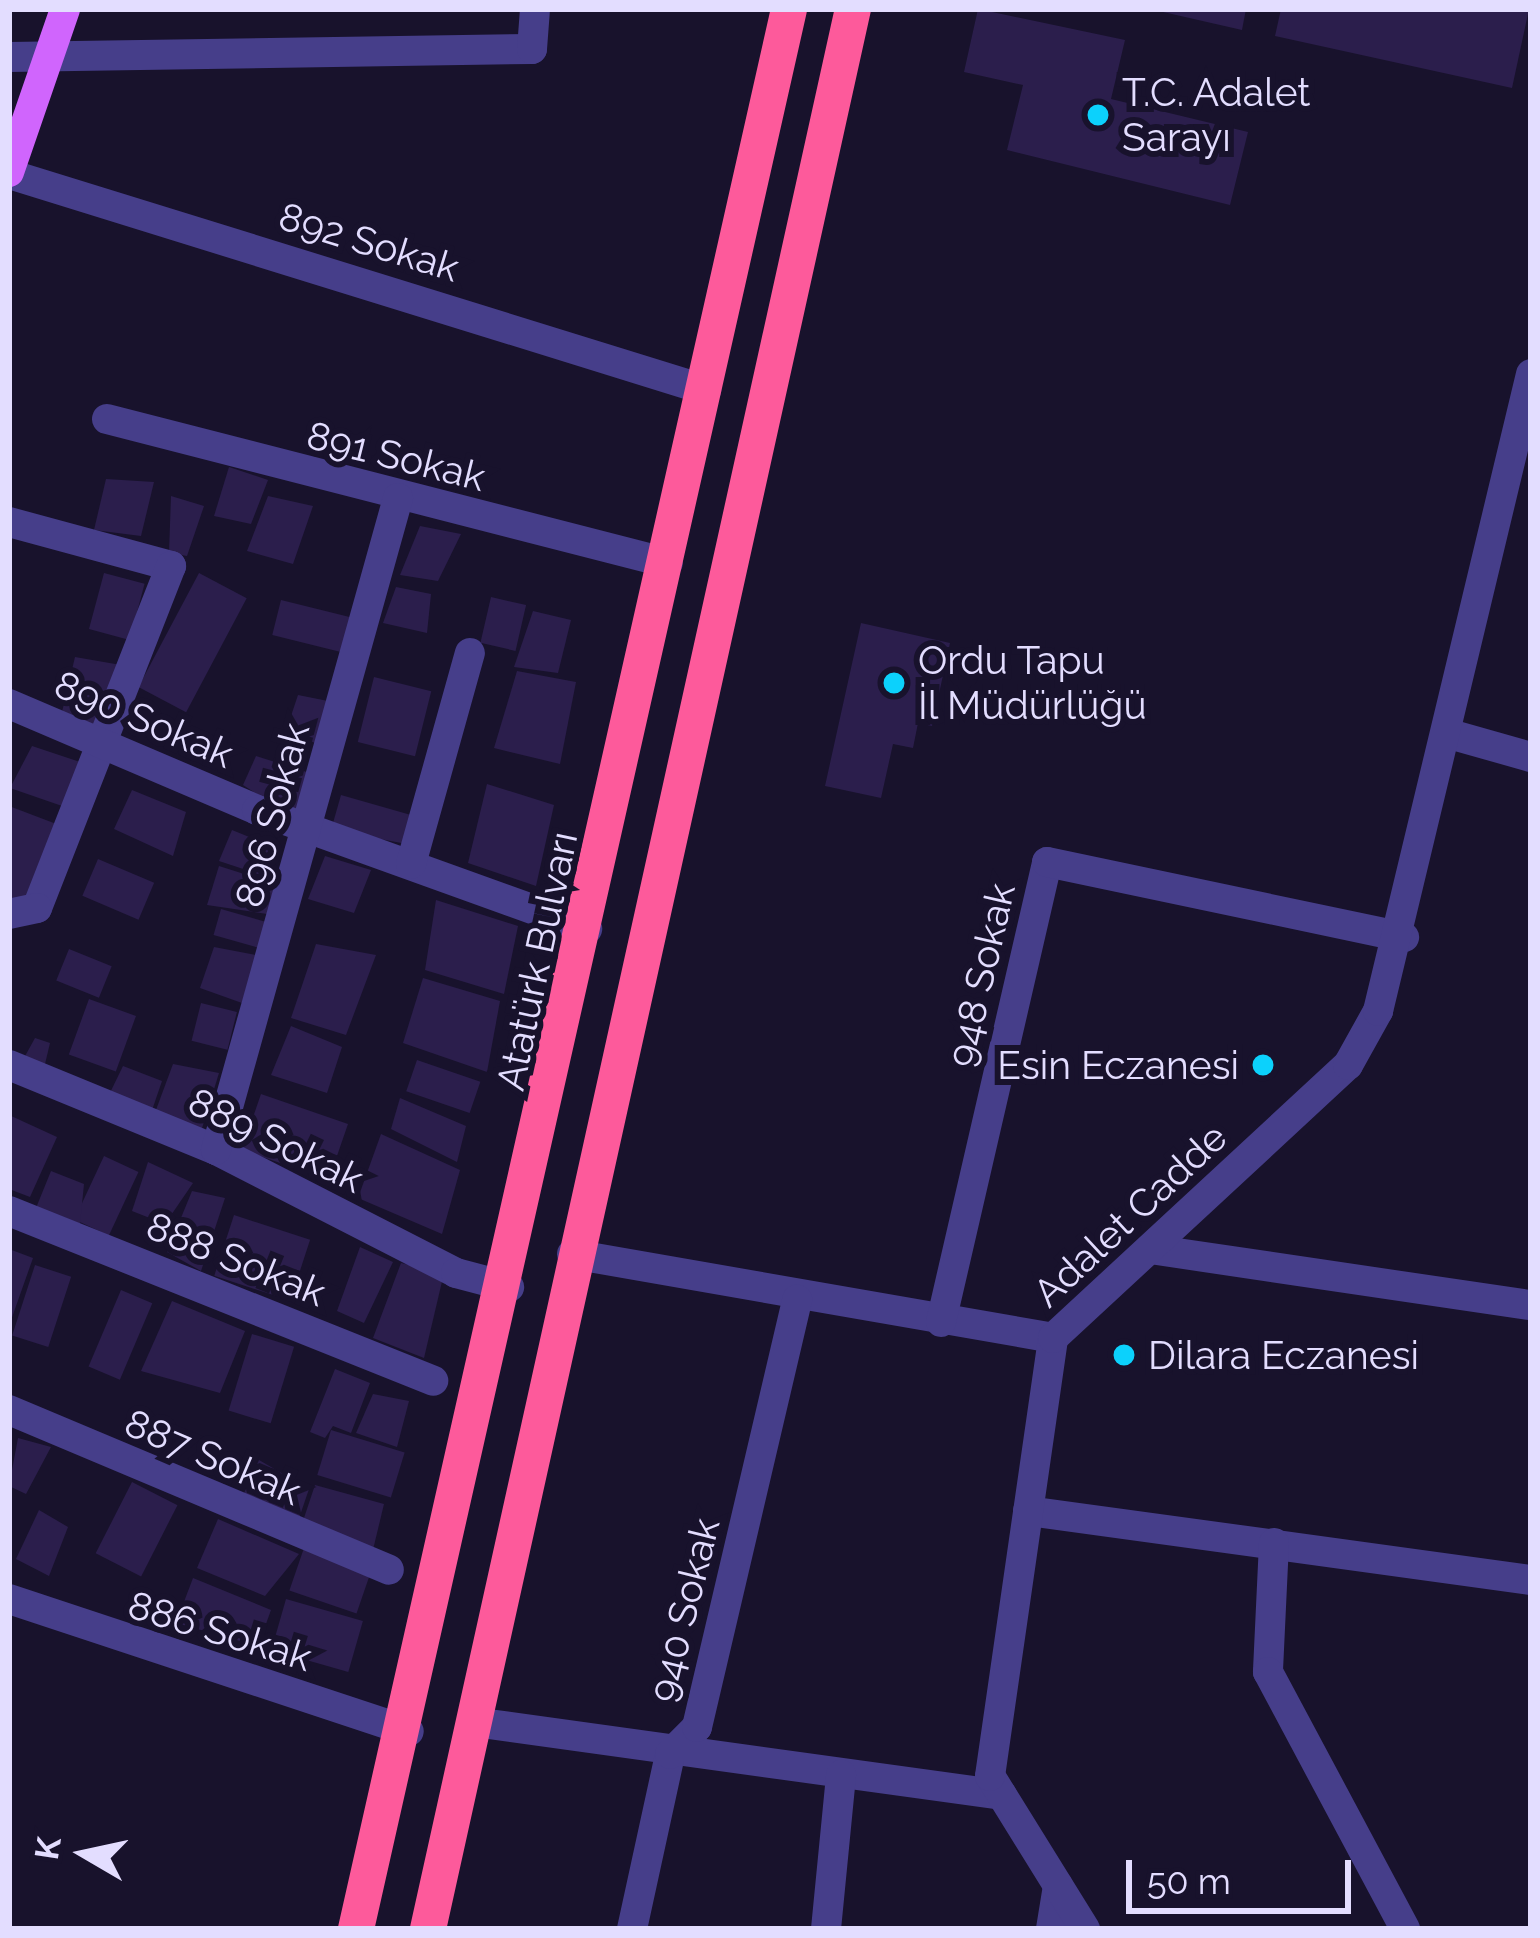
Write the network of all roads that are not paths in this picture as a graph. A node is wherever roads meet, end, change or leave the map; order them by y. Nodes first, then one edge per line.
1 (64, 9) edge
2 (535, 9) edge
3 (790, 9) edge
4 (853, 9) edge
5 (9, 56) edge
6 (53, 63) junction
7 (9, 173) edge
8 (1531, 374) edge
9 (706, 390) junction
10 (107, 419) dead end
11 (398, 499) junction
12 (9, 522) edge
13 (668, 563) junction
14 (470, 653) dead end
15 (9, 704) edge
16 (1446, 733) junction
17 (102, 742) junction
18 (1531, 758) edge
19 (308, 828) junction
20 (411, 864) junction
21 (9, 914) edge
22 (587, 929) junction
23 (1404, 937) junction
24 (9, 1065) edge
25 (216, 1150) junction
26 (9, 1211) edge
27 (1150, 1249) junction
28 (572, 1254) junction
29 (508, 1286) junction
30 (796, 1300) junction
31 (1531, 1305) edge
32 (941, 1322) junction
33 (1053, 1338) junction
34 (433, 1381) dead end
35 (9, 1409) edge
36 (1028, 1511) junction
37 (1274, 1543) junction
38 (389, 1570) dead end
39 (1531, 1580) edge
40 (9, 1599) edge
41 (474, 1723) junction
42 (409, 1731) junction
43 (670, 1754) junction
44 (841, 1775) junction
45 (1002, 1796) junction
46 (1058, 1886) junction
47 (356, 1929) edge
48 (428, 1929) edge
49 (632, 1929) edge
50 (826, 1929) edge
51 (1051, 1929) edge
52 (1085, 1929) edge
53 (1405, 1929) edge

1 - 6 main road
2 - 6 street
3 - 9 highway, Atatürk Bulvarı
4 - 28 highway
5 - 6 street
6 - 7 main road
7 - 9 street, 892 Sokak
8 - 16 street, Adalet Cadde
9 - 13 highway, Atatürk Bulvarı
10 - 11 street, 891 Sokak
11 - 13 street, 891 Sokak
11 - 19 street, 896 Sokak
12 - 17 street
13 - 22 highway, Atatürk Bulvarı
14 - 20 street
15 - 17 street, 890 Sokak
16 - 18 street
16 - 23 street, Adalet Cadde
17 - 19 street, 890 Sokak
17 - 21 street
19 - 20 street, 890 Sokak
19 - 25 street, 896 Sokak
20 - 22 street, 890 Sokak
22 - 29 highway, Atatürk Bulvarı
23 - 27 street, Adalet Cadde
23 - 32 street, 948 Sokak
24 - 25 street, 889 Sokak
25 - 29 street, 889 Sokak
26 - 34 street, 888 Sokak
27 - 31 street
27 - 33 street, Adalet Cadde
28 - 30 street
28 - 41 highway
29 - 42 highway, Atatürk Bulvarı
30 - 32 street
30 - 43 street, 940 Sokak
32 - 33 street
33 - 36 street, Adalet Cadde
35 - 38 street, 887 Sokak
36 - 37 street
36 - 45 street, Adalet Cadde
37 - 39 street
37 - 53 street
40 - 42 street, 886 Sokak
41 - 43 street
41 - 48 highway
42 - 47 highway, Atatürk Bulvarı
43 - 44 street
43 - 49 street, 940 Sokak
44 - 45 street
44 - 50 street
45 - 46 street, Adalet Cadde
46 - 51 street
46 - 52 street, Adalet Cadde

